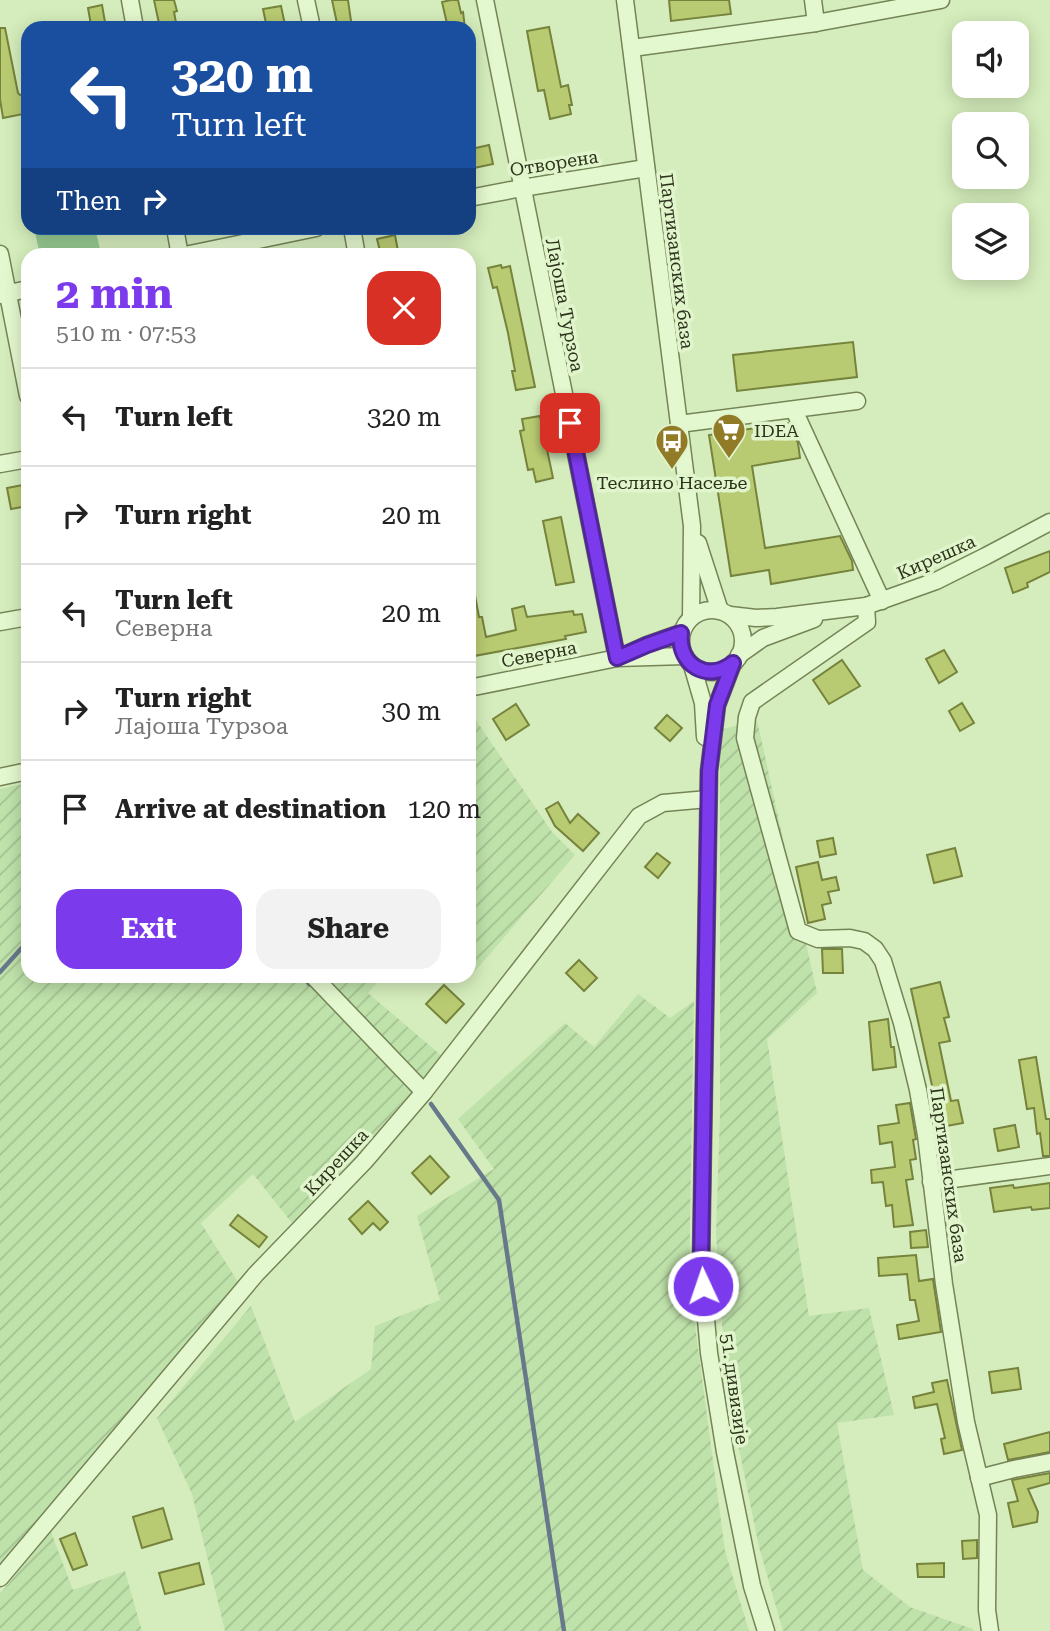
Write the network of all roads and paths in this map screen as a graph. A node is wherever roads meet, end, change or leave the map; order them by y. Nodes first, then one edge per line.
1 (130, 0) edge
2 (306, 0) edge
3 (485, 0) edge
4 (625, 0) edge
5 (813, 0) edge
6 (941, 0) edge
7 (134, 21) edge
8 (310, 21) edge
9 (816, 23) junction
10 (632, 48) junction
11 (646, 168) junction
12 (522, 188) junction
13 (476, 197) edge
14 (282, 235) edge
15 (219, 248) edge
16 (0, 254) edge
17 (4, 294) edge
18 (21, 366) edge
19 (857, 401) dead end
20 (794, 410) junction
21 (679, 424) junction
22 (21, 460) edge
23 (0, 464) edge
24 (1050, 522) edge
25 (692, 526) junction
26 (874, 603) junction
27 (832, 611) junction
28 (725, 613) junction
29 (691, 617) junction
30 (21, 618) edge
31 (0, 622) edge
32 (681, 633) junction
33 (617, 658) junction
34 (736, 659) junction
35 (689, 661) junction
36 (476, 687) edge
37 (709, 771) junction
38 (21, 772) edge
39 (0, 777) edge
40 (708, 799) junction
41 (320, 983) edge
42 (424, 1092) junction
43 (1050, 1167) edge
44 (932, 1182) junction
45 (1050, 1462) edge
46 (979, 1478) junction
47 (0, 1578) edge
48 (766, 1631) edge
49 (990, 1631) edge

1 - 7 street
2 - 8 street
3 - 12 street, Лајоша Турзоа
4 - 10 street, Партизанских база
5 - 9 street
6 - 9 street
9 - 10 street
10 - 11 street, Партизанских база
11 - 12 street, Отворена
11 - 21 street, Партизанских база
12 - 13 street, Отворена
12 - 33 street, Лајоша Турзоа
14 - 15 street
16 - 17 street
17 - 18 street
19 - 20 street
20 - 21 street
20 - 26 street
21 - 25 street, Партизанских база
22 - 23 street
24 - 26 street, Кирешка
25 - 28 street, Партизанских база
25 - 29 street, Партизанских база
26 - 27 street, Кирешка
26 - 44 street, Партизанских база
27 - 28 street, Кирешка
27 - 34 street, Кирешка
28 - 29 street
28 - 34 street
29 - 32 street
30 - 31 street
32 - 33 street, Северна
32 - 35 street
33 - 35 street, Северна
33 - 36 street, Северна
34 - 35 street
34 - 37 street, 51. дивизије
35 - 37 street, 51. дивизије
37 - 40 street, 51. дивизије
38 - 39 street
40 - 42 street, Кирешка
40 - 48 street, 51. дивизије
41 - 42 street
42 - 47 street, Кирешка
43 - 44 street
44 - 46 street, Партизанских база
45 - 46 street
46 - 49 street, Партизанских база

